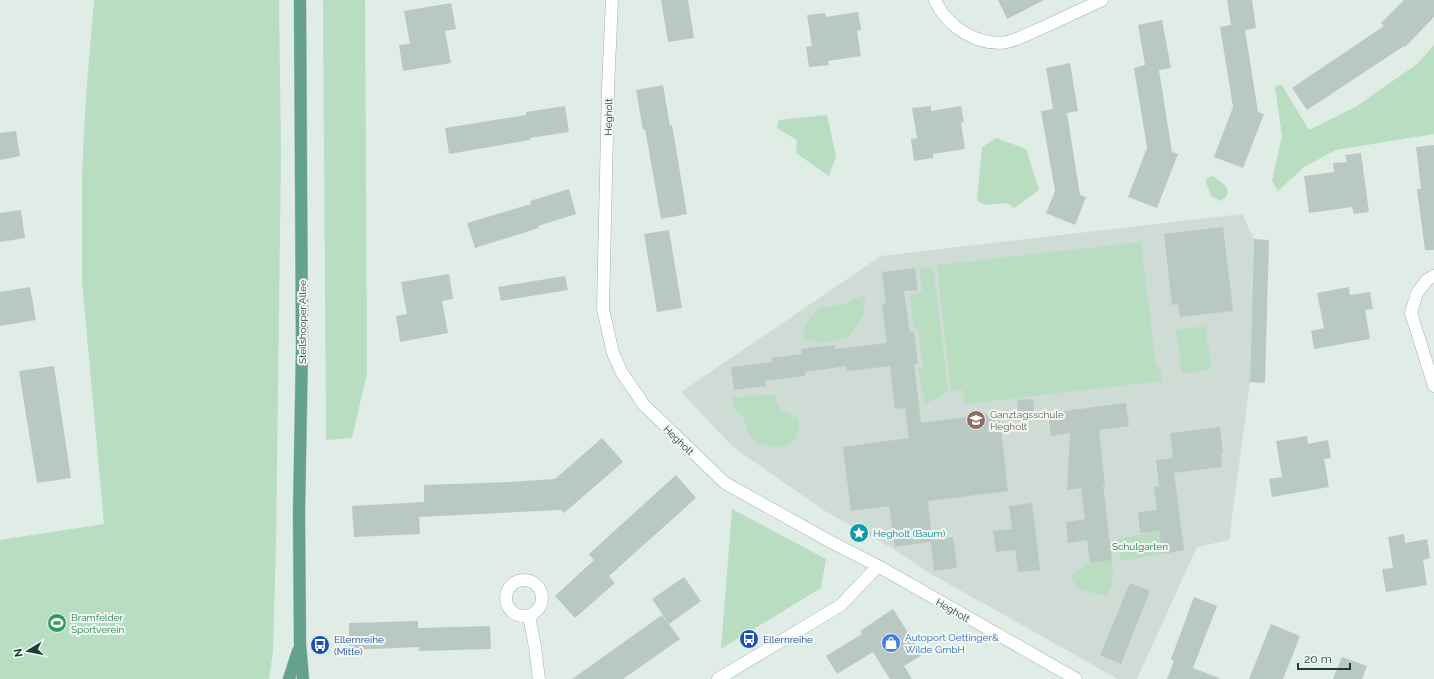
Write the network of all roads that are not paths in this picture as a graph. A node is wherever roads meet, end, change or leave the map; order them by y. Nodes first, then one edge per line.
1 (300, 0) edge
2 (612, 0) edge
3 (936, 0) edge
4 (1102, 0) edge
5 (1434, 276) edge
6 (1434, 386) edge
7 (878, 566) junction
8 (529, 616) dead end
9 (300, 644) junction
10 (289, 679) edge
11 (303, 679) edge
12 (539, 679) edge
13 (718, 679) edge
14 (1076, 679) edge

1 - 9 main road, Steilshooper Allee
2 - 7 street, Hegholt
3 - 4 street
5 - 6 street
7 - 13 street
7 - 14 street, Hegholt
8 - 12 street
9 - 10 main road, Steilshooper Allee
9 - 11 main road, Steilshooper Allee

